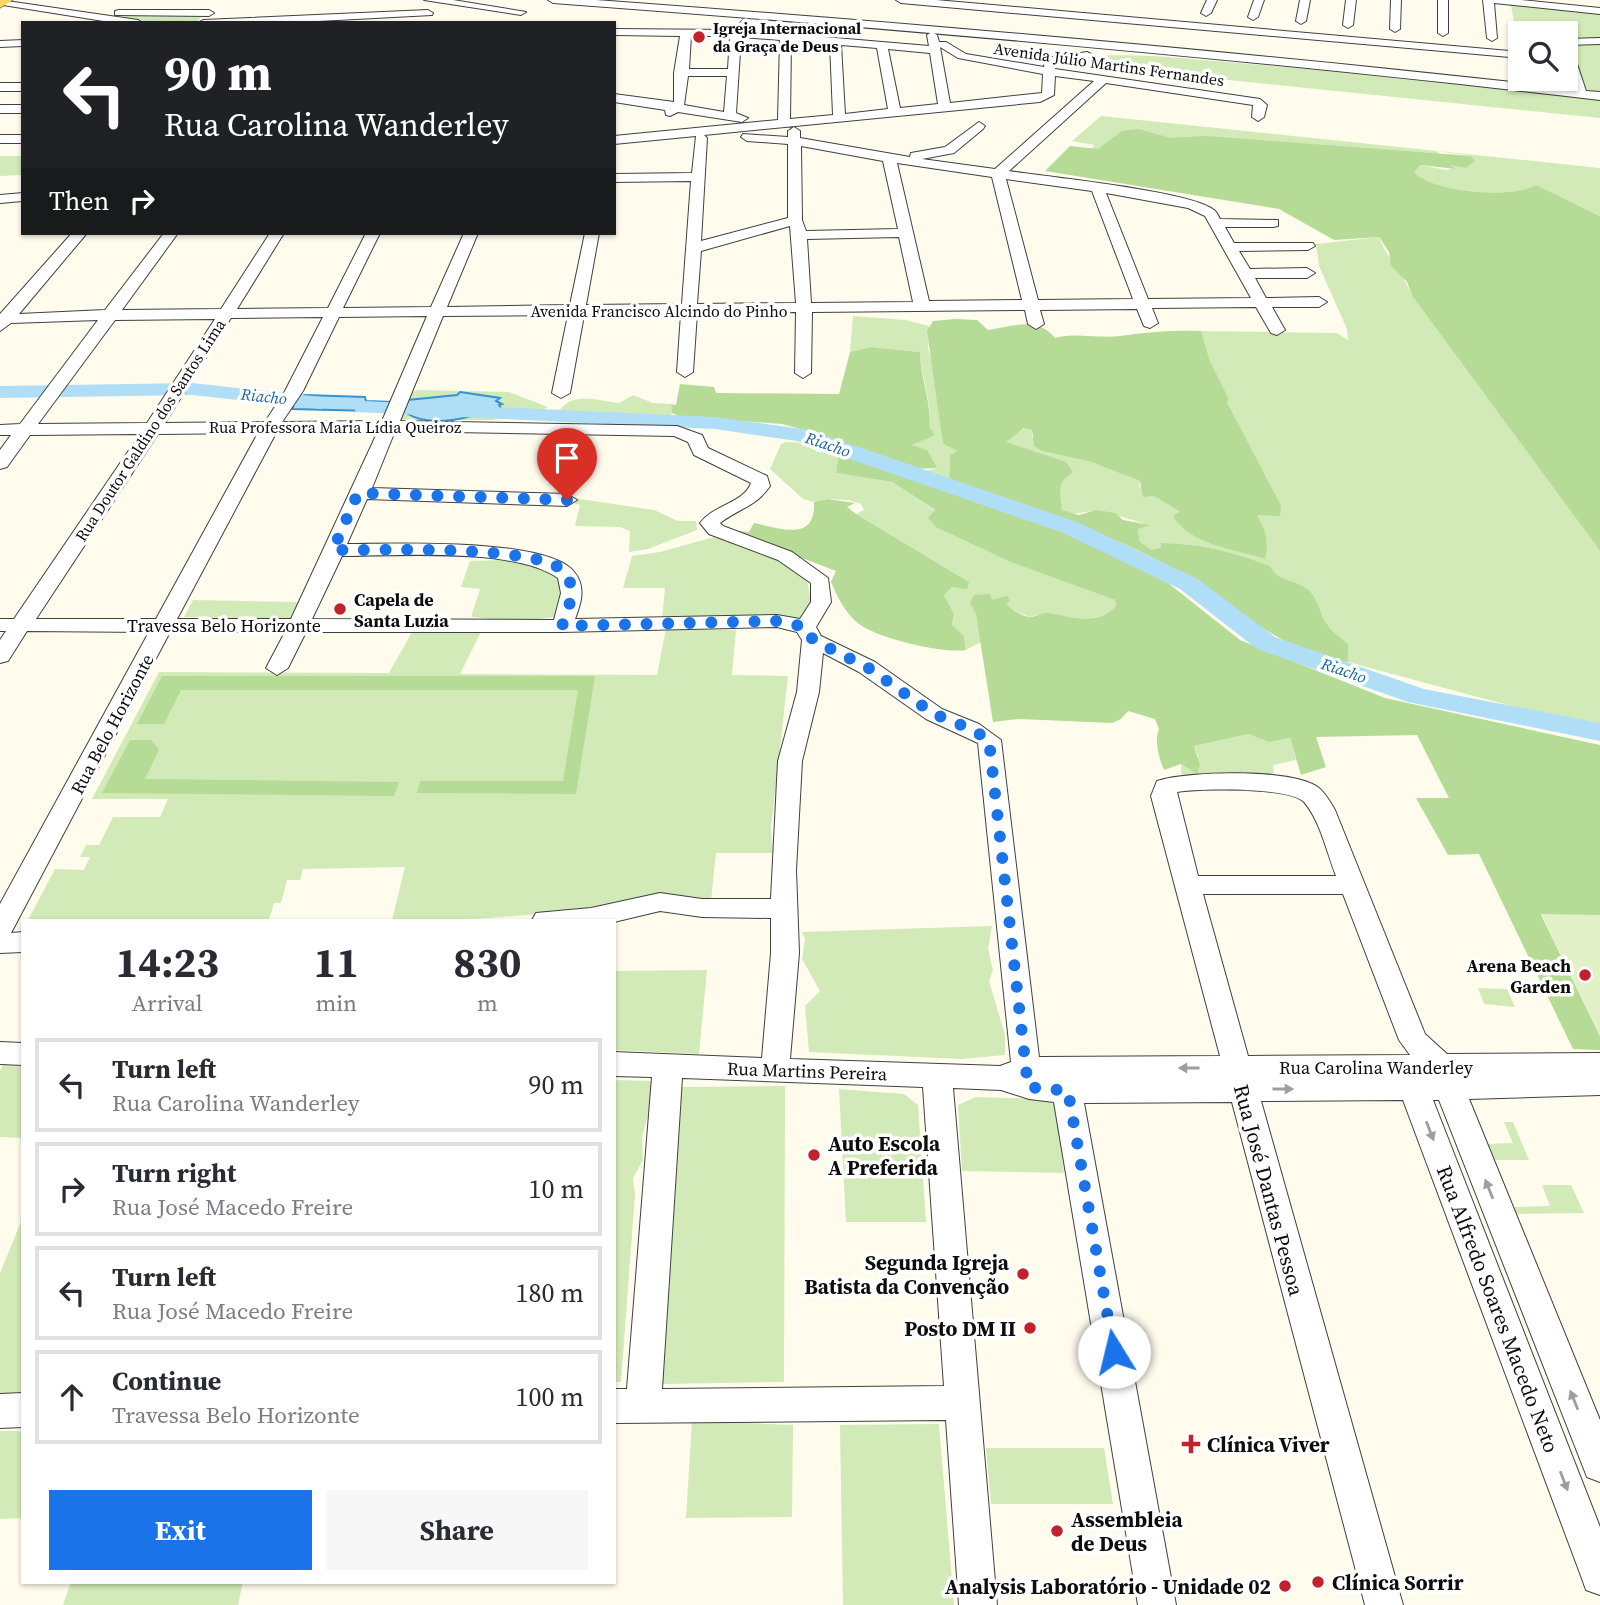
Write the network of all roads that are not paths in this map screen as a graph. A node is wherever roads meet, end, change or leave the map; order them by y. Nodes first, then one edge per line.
1 (141, 0) edge
2 (185, 0) edge
3 (432, 0) edge
4 (528, 0) edge
5 (553, 0) edge
6 (901, 0) edge
7 (1212, 0) edge
8 (1259, 0) edge
9 (1306, 0) edge
10 (1351, 0) edge
11 (1396, 0) edge
12 (1443, 0) edge
13 (1489, 0) edge
14 (942, 2) edge
15 (2, 3) edge
16 (356, 4) dead end
17 (568, 7) edge
18 (871, 10) dead end
19 (1600, 10) edge
20 (79, 12) junction
21 (171, 13) junction
22 (1206, 13) dead end
23 (349, 15) junction
24 (752, 16) junction
25 (207, 17) edge
26 (519, 17) edge
27 (426, 18) edge
28 (116, 20) edge
29 (1301, 21) dead end
30 (1019, 23) dead end
31 (936, 24) junction
32 (1348, 25) dead end
33 (1395, 29) dead end
34 (1255, 31) junction
35 (686, 32) junction
36 (736, 33) junction
37 (1455, 34) dead end
38 (616, 35) edge
39 (1480, 36) dead end
40 (786, 37) junction
41 (835, 41) junction
42 (1600, 41) edge
43 (1578, 42) edge
44 (21, 43) edge
45 (0, 44) edge
46 (882, 45) junction
47 (936, 46) junction
48 (1264, 46) dead end
49 (985, 47) junction
50 (1115, 54) junction
51 (1345, 54) dead end
52 (1508, 54) edge
53 (1245, 57) junction
54 (987, 62) junction
55 (1324, 66) junction
56 (1047, 71) junction
57 (680, 72) junction
58 (733, 72) junction
59 (990, 77) dead end
60 (1104, 79) junction
61 (21, 86) edge
62 (0, 87) edge
63 (1578, 88) edge
64 (1580, 92) junction
65 (1600, 94) edge
66 (616, 98) edge
67 (616, 106) edge
68 (945, 107) junction
69 (0, 109) edge
70 (21, 109) edge
71 (673, 110) junction
72 (894, 111) junction
73 (730, 116) junction
74 (839, 116) junction
75 (1258, 117) dead end
76 (635, 122) junction
77 (979, 126) dead end
78 (779, 127) junction
79 (725, 135) junction
80 (616, 137) edge
81 (701, 138) junction
82 (0, 139) edge
83 (21, 139) edge
84 (829, 141) junction
85 (616, 146) edge
86 (867, 153) junction
87 (941, 153) junction
88 (895, 159) junction
89 (1002, 170) junction
90 (699, 177) junction
91 (616, 178) edge
92 (1097, 187) junction
93 (21, 198) edge
94 (21, 203) edge
95 (1, 205) edge
96 (1213, 218) junction
97 (795, 220) junction
98 (1273, 223) dead end
99 (905, 233) junction
100 (78, 235) edge
101 (169, 235) edge
102 (276, 235) edge
103 (372, 235) edge
104 (470, 235) edge
105 (592, 235) edge
106 (800, 235) junction
107 (1308, 246) dead end
108 (1230, 247) junction
109 (694, 248) junction
110 (1307, 273) dead end
111 (1244, 274) junction
112 (514, 296) dead end
113 (443, 297) junction
114 (1319, 302) dead end
115 (1261, 303) junction
116 (1143, 304) junction
117 (1031, 305) junction
118 (922, 307) junction
119 (804, 310) junction
120 (690, 311) junction
121 (332, 313) junction
122 (435, 313) junction
123 (578, 313) junction
124 (108, 315) junction
125 (225, 315) junction
126 (2, 322) edge
127 (1150, 323) dead end
128 (1036, 324) dead end
129 (1276, 330) dead end
130 (685, 372) dead end
131 (803, 373) dead end
132 (561, 393) dead end
133 (394, 415) junction
134 (270, 427) junction
135 (153, 428) junction
136 (0, 430) edge
137 (26, 430) junction
138 (0, 463) edge
139 (358, 493) junction
140 (567, 500) dead end
141 (333, 550) junction
142 (10, 625) edge
143 (164, 625) junction
144 (300, 625) junction
145 (562, 626) junction
146 (810, 634) junction
147 (0, 656) edge
148 (277, 668) dead end
149 (1177, 783) joint
150 (1187, 885) junction
151 (1354, 886) junction
152 (783, 909) junction
153 (568, 919) edge
154 (0, 928) edge
155 (21, 942) edge
156 (0, 943) edge
157 (0, 1053) edge
158 (21, 1054) edge
159 (616, 1064) edge
160 (1411, 1065) junction
161 (1600, 1065) edge
162 (668, 1066) junction
163 (775, 1070) junction
164 (937, 1075) junction
165 (1018, 1078) junction
166 (1238, 1078) junction
167 (1445, 1078) junction
168 (1066, 1080) junction
169 (1600, 1083) edge
170 (962, 1403) junction
171 (628, 1406) edge
172 (21, 1410) edge
173 (0, 1411) edge
174 (1600, 1464) edge
175 (1600, 1576) edge
176 (978, 1605) edge
177 (1157, 1605) edge
178 (1384, 1605) edge

1 - 28 street
2 - 21 street
3 - 26 street
3 - 27 street
4 - 26 street
5 - 17 street
6 - 14 street
7 - 22 street
8 - 34 street
9 - 29 street
10 - 32 street
11 - 33 street
12 - 37 street
13 - 19 street
13 - 39 street
14 - 31 street
14 - 34 street
15 - 20 street
16 - 23 street
17 - 24 street
18 - 31 street
20 - 28 street
20 - 28 street
21 - 25 street
21 - 28 street
23 - 25 street
23 - 27 street
24 - 31 street
24 - 36 street
30 - 31 street
31 - 47 street
31 - 49 street
31 - 53 street
34 - 52 street
34 - 53 street
35 - 36 street, Avenida Júlio Martins Fernandes
35 - 38 street, Avenida Júlio Martins Fernandes
35 - 57 street
36 - 40 street, Avenida Júlio Martins Fernandes
36 - 58 street
40 - 41 street, Avenida Júlio Martins Fernandes
40 - 78 street
41 - 46 street, Avenida Júlio Martins Fernandes
41 - 74 street
42 - 43 street
44 - 45 street
46 - 47 street, Avenida Júlio Martins Fernandes
46 - 72 street
47 - 49 street
47 - 54 street, Avenida Júlio Martins Fernandes
47 - 68 street
48 - 51 street
49 - 50 street
49 - 54 street
50 - 55 street
50 - 56 street
53 - 55 street
54 - 56 street, Avenida Júlio Martins Fernandes
54 - 59 street
55 - 64 street
56 - 60 street, Avenida Júlio Martins Fernandes
56 - 68 street
57 - 58 street
57 - 71 street
58 - 73 street
60 - 75 street, Avenida Júlio Martins Fernandes
60 - 89 street
61 - 62 street
63 - 64 street
64 - 65 street
66 - 71 street
67 - 76 street
68 - 72 street
69 - 70 street
71 - 73 street
71 - 76 street
71 - 78 street
72 - 74 street
73 - 78 street
74 - 78 street
76 - 78 street
76 - 80 street
77 - 87 street
78 - 79 street
78 - 79 street
78 - 84 street
78 - 86 street
78 - 97 street
79 - 81 street
81 - 85 street
81 - 90 street
82 - 83 street
84 - 86 street
84 - 87 street
86 - 88 street
87 - 88 street
87 - 89 street
88 - 89 street
88 - 99 street
89 - 92 street
89 - 117 street
90 - 91 street
90 - 109 street
92 - 96 street
92 - 116 street
93 - 95 street
94 - 95 street
96 - 98 street
96 - 108 street
97 - 106 street
97 - 109 street
99 - 106 street
99 - 118 street
100 - 126 street
101 - 124 street
102 - 125 street, Rua Doutor Galdino dos Santos Lima
103 - 121 street
104 - 113 street
105 - 123 street
106 - 119 street
107 - 108 street
108 - 111 street
109 - 120 street
110 - 111 street
111 - 115 street
112 - 113 street
113 - 122 street
114 - 115 street, Avenida Francisco Alcindo do Pinho
115 - 116 street, Avenida Francisco Alcindo do Pinho
115 - 129 street
116 - 117 street, Avenida Francisco Alcindo do Pinho
116 - 127 street
117 - 118 street, Avenida Francisco Alcindo do Pinho
117 - 128 street
118 - 119 street, Avenida Francisco Alcindo do Pinho
119 - 120 street, Avenida Francisco Alcindo do Pinho
119 - 131 street
120 - 123 street, Avenida Francisco Alcindo do Pinho
120 - 130 street
121 - 122 street, Avenida Francisco Alcindo do Pinho
121 - 125 street, Avenida Francisco Alcindo do Pinho
121 - 134 street, Rua Belo Horizonte
122 - 123 street, Avenida Francisco Alcindo do Pinho
122 - 133 street
123 - 132 street
124 - 125 street, Avenida Francisco Alcindo do Pinho
124 - 126 street, Avenida Francisco Alcindo do Pinho
124 - 137 street
125 - 135 street, Rua Doutor Galdino dos Santos Lima
133 - 134 street, Rua Professora Maria Lídia Queiroz
133 - 139 street
133 - 146 street, Rua Professora Maria Lídia Queiroz
134 - 135 street, Rua Professora Maria Lídia Queiroz
134 - 143 street, Rua Belo Horizonte
135 - 137 street, Rua Professora Maria Lídia Queiroz
135 - 142 street, Rua Doutor Galdino dos Santos Lima
136 - 137 street, Rua Professora Maria Lídia Queiroz
137 - 138 street
139 - 140 street
139 - 141 street
141 - 144 street
141 - 145 street
142 - 143 street, Travessa Belo Horizonte
142 - 147 street, Rua Doutor Galdino dos Santos Lima
143 - 144 street, Travessa Belo Horizonte
143 - 154 street, Rua Belo Horizonte
144 - 145 street, Travessa Belo Horizonte
144 - 148 street
145 - 146 street, Travessa Belo Horizonte
146 - 152 street
146 - 165 street, Travessa Belo Horizonte
149 - 150 street, Rua José Dantas Pessoa
149 - 151 street, Rua Alfredo Soares Macedo Neto
150 - 151 street
150 - 166 street, Rua José Dantas Pessoa
151 - 160 street, Rua Alfredo Soares Macedo Neto
152 - 153 street
152 - 163 street
155 - 156 street
157 - 158 street
159 - 162 street, Rua Martins Pereira
160 - 166 street, Rua Carolina Wanderley
160 - 167 street, Rua Carolina Wanderley
160 - 167 street, Rua Alfredo Soares Macedo Neto
160 -> 175 street, Rua Alfredo Soares Macedo Neto
161 - 167 street, Rua Carolina Wanderley
162 - 163 street, Rua Martins Pereira
162 - 171 street
163 - 164 street, Rua Martins Pereira
164 - 165 street, Rua Martins Pereira
164 - 170 street
165 - 168 street, Rua Carolina Wanderley
166 - 168 street, Rua Carolina Wanderley
166 - 178 street, Rua José Dantas Pessoa
167 - 169 street, Rua Carolina Wanderley
174 -> 167 street, Rua Alfredo Soares Macedo Neto
168 - 177 street
170 - 171 street
170 - 176 street
172 - 173 street

